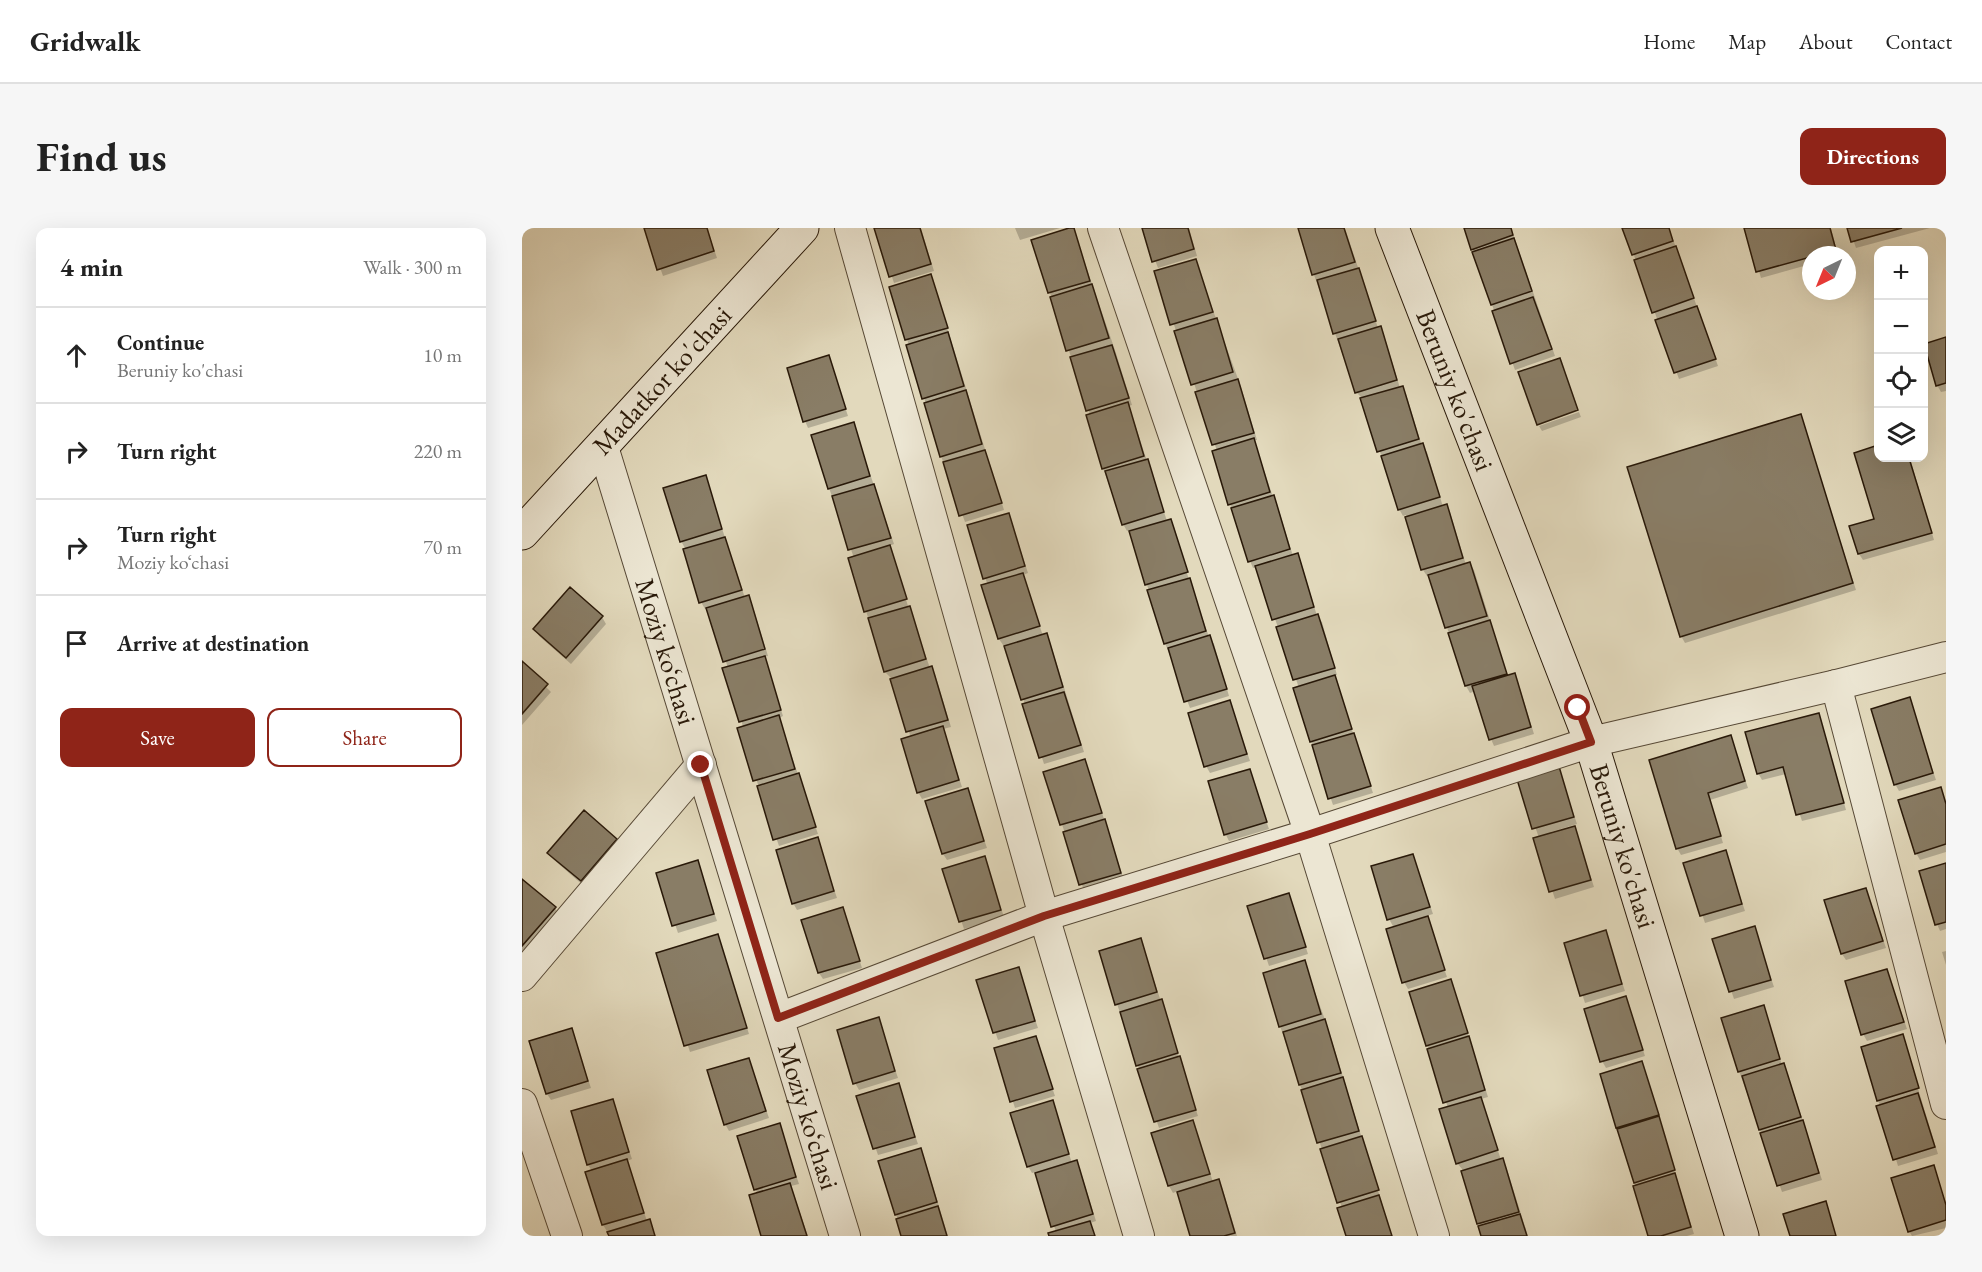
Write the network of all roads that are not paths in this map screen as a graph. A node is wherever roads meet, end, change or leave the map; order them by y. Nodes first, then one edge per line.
1 (802, 228) edge
2 (850, 228) edge
3 (1103, 228) edge
4 (1392, 228) edge
5 (603, 447) junction
6 (522, 533) edge
7 (1946, 657) edge
8 (1836, 685) junction
9 (1591, 742) junction
10 (701, 765) junction
11 (1310, 834) junction
12 (1044, 916) junction
13 (522, 975) edge
14 (778, 1018) junction
15 (522, 1104) edge
16 (1946, 1104) edge
17 (567, 1236) edge
18 (845, 1236) edge
19 (1139, 1236) edge
20 (1434, 1236) edge
21 (1742, 1236) edge

1 - 5 street, Madatkor ko'chasi
2 - 12 street
3 - 11 street
4 - 9 street, Beruniy ko'chasi
5 - 6 street, Madatkor ko'chasi
5 - 10 street, Moziy ko‘chasi
7 - 8 street
8 - 9 street
8 - 16 street
9 - 11 street
9 - 21 street, Beruniy ko'chasi
10 - 13 street
10 - 14 street, Moziy ko‘chasi
11 - 12 street
11 - 20 street
12 - 14 street
12 - 19 street
14 - 18 street, Moziy ko‘chasi
15 - 17 street

